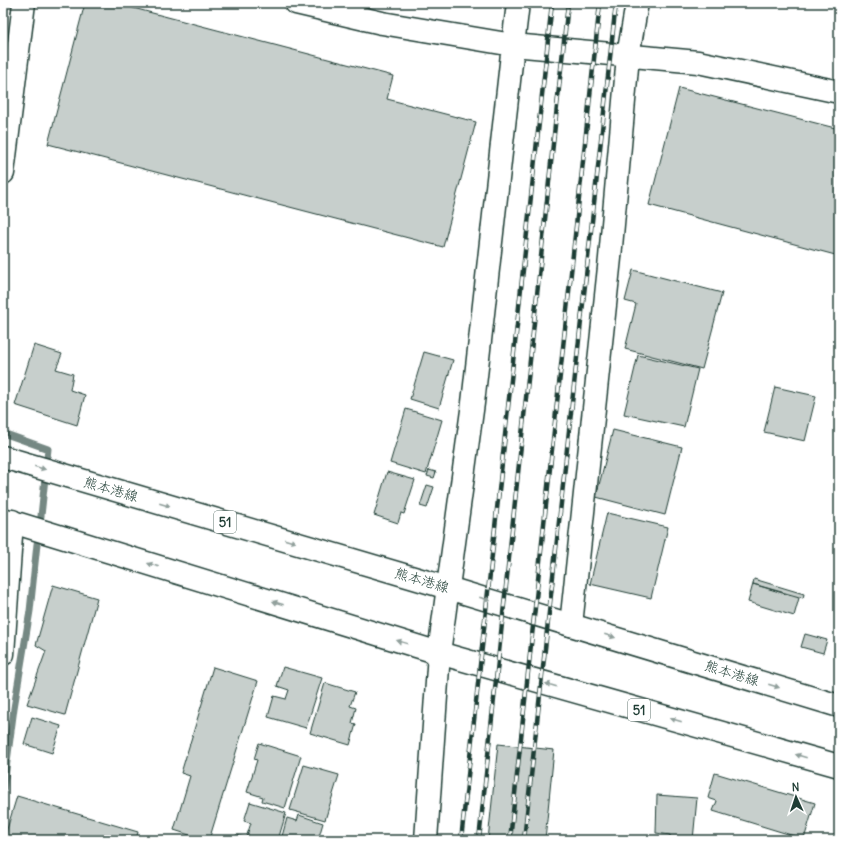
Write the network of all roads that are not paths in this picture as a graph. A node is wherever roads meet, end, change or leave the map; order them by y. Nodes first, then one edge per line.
1 (24, 3) edge
2 (296, 3) edge
3 (518, 3) edge
4 (637, 3) edge
5 (513, 45) junction
6 (628, 56) junction
7 (839, 92) edge
8 (3, 173) edge
9 (3, 458) edge
10 (7, 520) edge
11 (448, 588) junction
12 (571, 625) junction
13 (439, 653) junction
14 (3, 654) edge
15 (839, 706) edge
16 (839, 766) edge
17 (426, 840) edge

1 - 8 street
2 - 5 street
3 - 5 street
4 - 6 street
5 - 6 street
5 - 11 street
6 - 7 street
6 - 12 street
9 -> 11 street, 熊本港線 / 51
13 -> 10 street, 51
10 - 14 street
11 -> 12 street, 熊本港線 / 51
11 - 13 street
12 -> 15 street, 熊本港線 / 51
16 -> 13 street, 51
13 - 17 street

